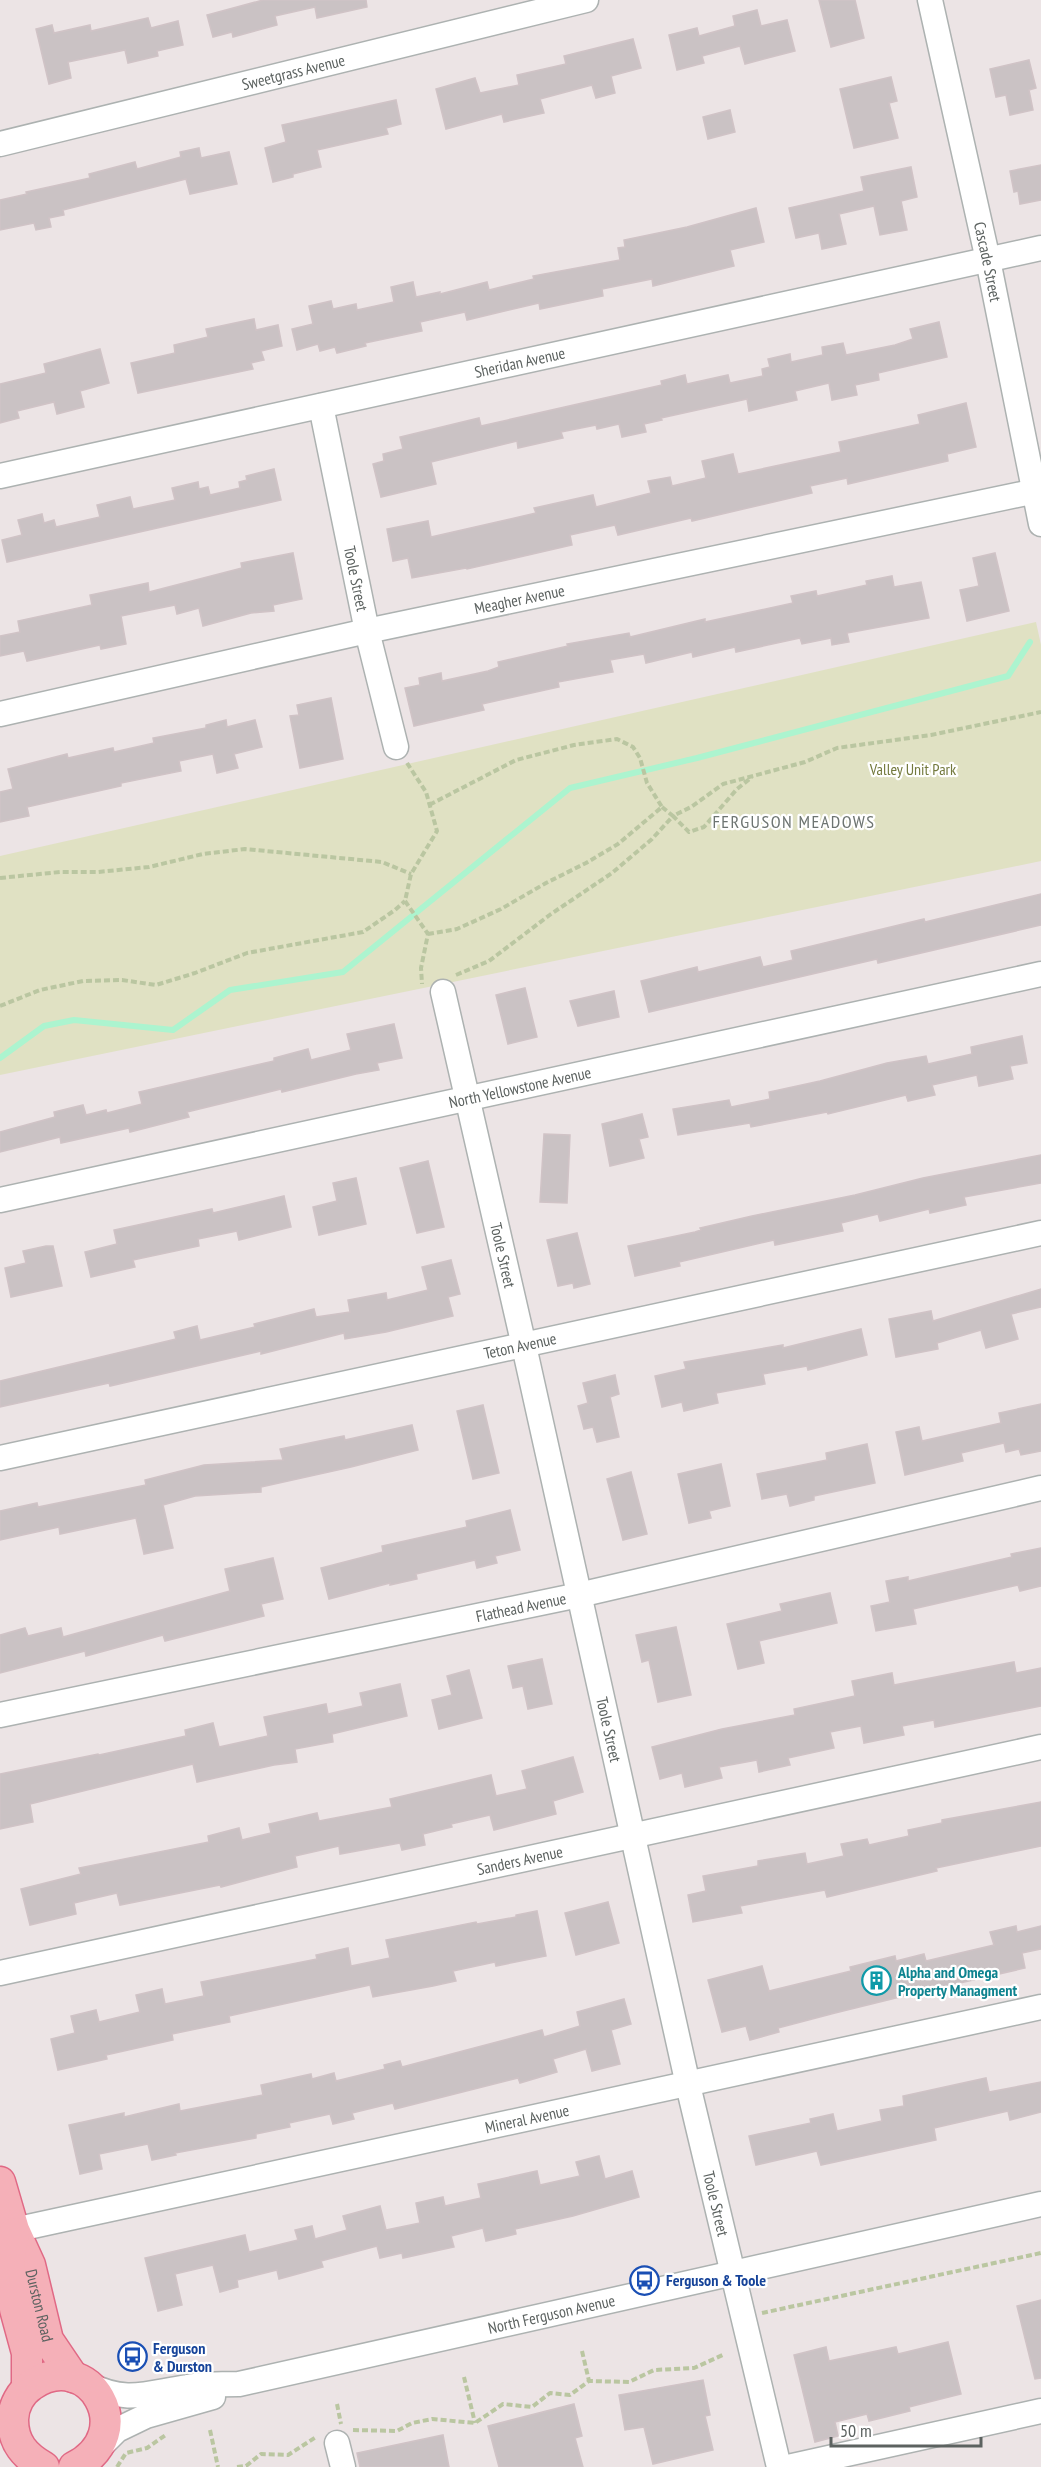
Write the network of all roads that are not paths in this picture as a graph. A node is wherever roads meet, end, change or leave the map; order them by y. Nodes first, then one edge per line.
1 (586, 0) edge
2 (930, 0) edge
3 (0, 144) edge
4 (1041, 248) edge
5 (988, 260) junction
6 (321, 406) junction
7 (0, 476) edge
8 (1037, 491) edge
9 (1041, 524) edge
10 (367, 631) junction
11 (0, 714) edge
12 (396, 747) road end
13 (1041, 974) edge
14 (448, 984) road end
15 (466, 1098) junction
16 (0, 1200) edge
17 (1041, 1233) edge
18 (524, 1346) junction
19 (0, 1458) edge
20 (1041, 1488) edge
21 (579, 1594) junction
22 (0, 1715) edge
23 (1041, 1747) edge
24 (633, 1836) junction
25 (0, 1973) edge
26 (1041, 2007) edge
27 (688, 2085) junction
28 (0, 2182) edge
29 (1041, 2204) edge
30 (14, 2230) junction
31 (732, 2273) junction
32 (80, 2380) junction
33 (239, 2384) junction
34 (15, 2402) edge
35 (1041, 2411) edge
36 (328, 2439) road end
37 (28, 2460) edge
38 (92, 2462) edge
39 (343, 2467) edge
40 (779, 2467) edge
41 (788, 2467) edge

1 - 3 street, Sweetgrass Avenue
2 - 5 street, Cascade Street
4 - 5 street, Sheridan Avenue
5 - 6 street, Sheridan Avenue
5 - 8 street, Cascade Street
6 - 7 street, Sheridan Avenue
6 - 10 street, Toole Street
8 - 9 street, Cascade Street
8 - 10 street, Meagher Avenue
10 - 11 street, Meagher Avenue
10 - 12 street, Toole Street
13 - 15 street, North Yellowstone Avenue
14 - 15 street, Toole Street
15 - 16 street, North Yellowstone Avenue
15 - 18 street, Toole Street
17 - 18 street, Teton Avenue
18 - 19 street, Teton Avenue
18 - 21 street, Toole Street
20 - 21 street, Flathead Avenue
21 - 22 street, Flathead Avenue
21 - 24 street, Toole Street
23 - 24 street, Sanders Avenue
24 - 25 street, Sanders Avenue
24 - 27 street, Toole Street
26 - 27 street, Mineral Avenue
27 - 30 street, Mineral Avenue
27 - 31 street, Toole Street
28 - 30 main road, Durston Road
29 - 31 street, North Ferguson Avenue
30 - 32 main road, Durston Road
30 - 34 main road, Durston Road
31 - 33 street, North Ferguson Avenue
31 - 40 street, Toole Street
32 - 33 street, North Ferguson Avenue
32 - 34 main road
32 - 38 main road, Durston Road
33 - 38 street, North Ferguson Avenue
34 - 37 main road, Durston Road
35 - 41 street
36 - 39 street

